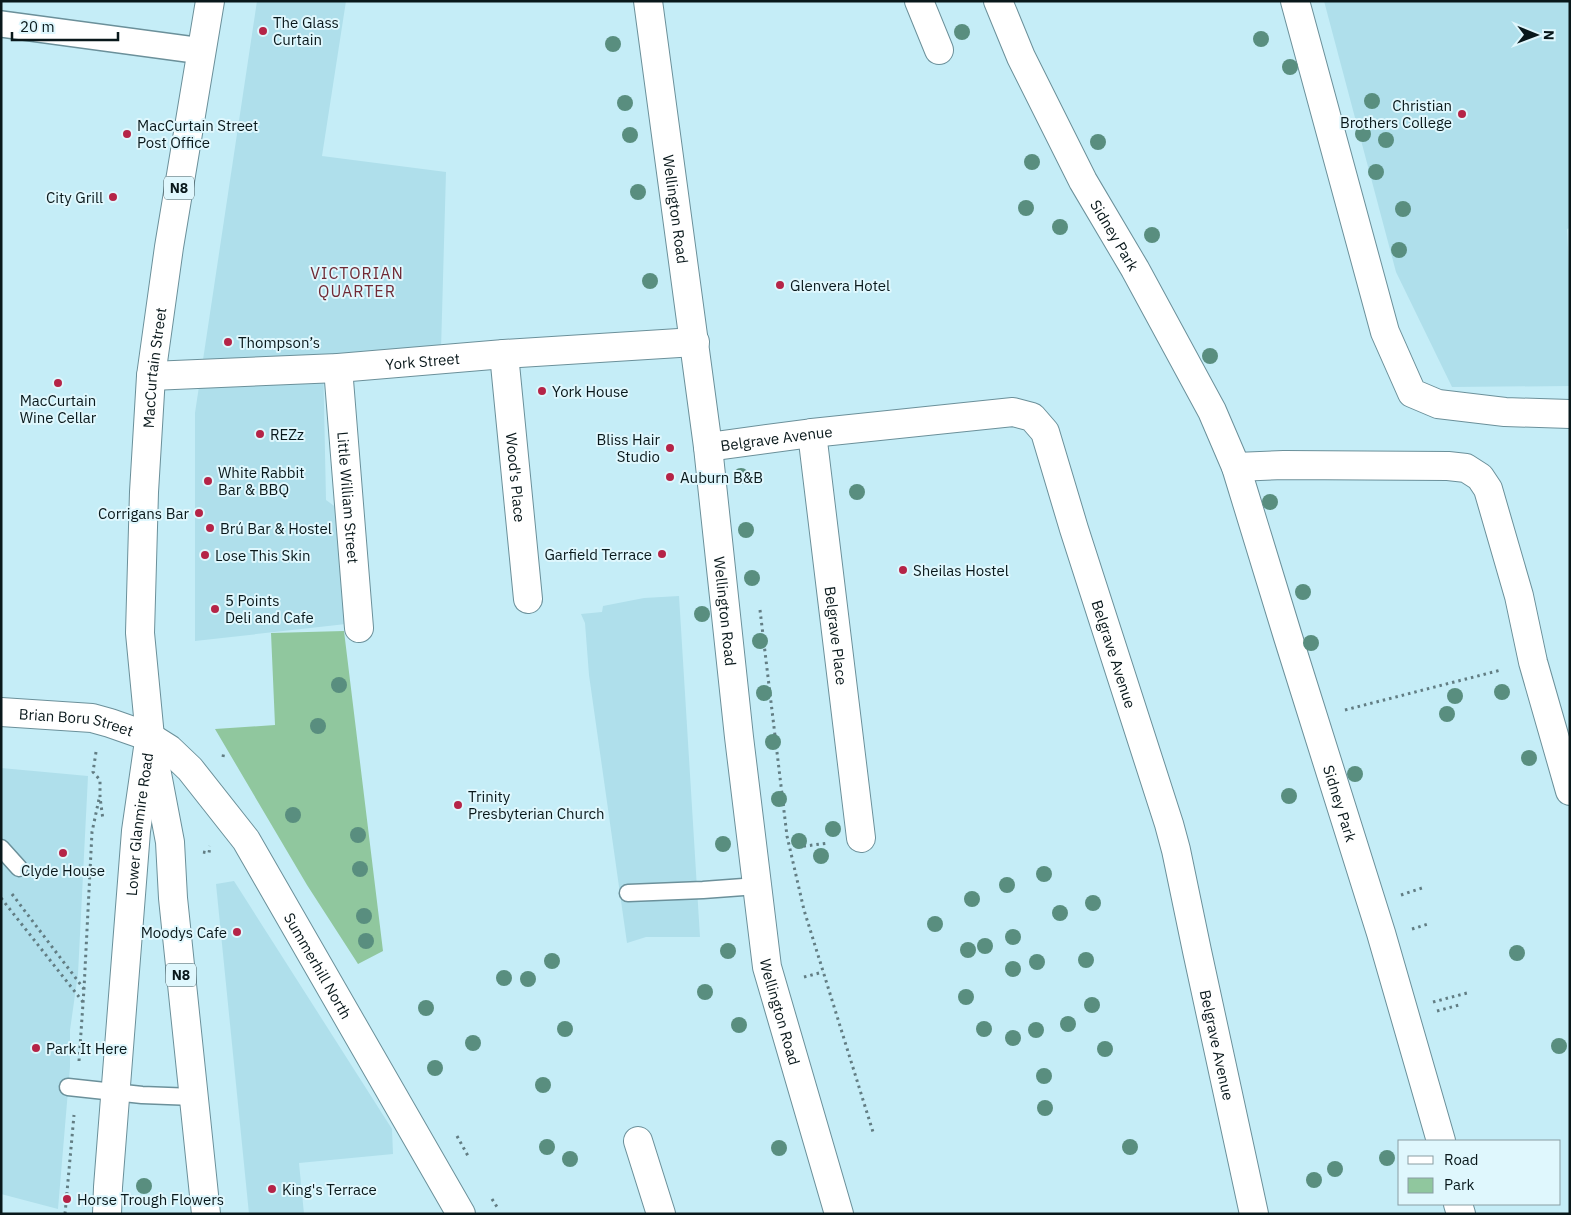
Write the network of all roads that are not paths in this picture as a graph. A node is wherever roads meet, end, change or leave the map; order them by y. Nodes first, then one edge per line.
1 (210, 1) edge
2 (648, 1) edge
3 (919, 1) edge
4 (998, 1) edge
5 (1295, 1) edge
6 (1, 24) edge
7 (939, 50) dead end
8 (202, 51) junction
9 (695, 342) junction
10 (504, 354) junction
11 (338, 368) junction
12 (151, 376) junction
13 (1570, 414) edge
14 (812, 433) junction
15 (708, 447) junction
16 (1236, 467) junction
17 (528, 600) dead end
18 (359, 628) dead end
19 (1, 712) edge
20 (150, 737) junction
21 (1570, 791) edge
22 (861, 838) dead end
23 (1, 848) edge
24 (19, 868) dead end
25 (756, 886) junction
26 (628, 893) dead end
27 (68, 1087) dead end
28 (115, 1092) junction
29 (194, 1097) junction
30 (1441, 1140) edge
31 (638, 1141) dead end
32 (107, 1214) edge
33 (206, 1214) edge
34 (461, 1214) edge
35 (661, 1214) edge
36 (839, 1214) edge
37 (1254, 1214) edge

1 - 8 main road, MacCurtain Street / N8
2 - 9 main road, Wellington Road
3 - 7 main road
4 - 16 main road, Sidney Park
5 - 13 main road
6 - 8 street
8 - 12 main road, MacCurtain Street / N8
9 - 10 main road, York Street
9 - 15 main road, Wellington Road
10 - 11 main road, York Street
10 - 17 main road, Wood's Place
11 - 12 main road, York Street
11 - 18 main road, Little William Street
12 - 20 main road, MacCurtain Street / N8
14 - 15 main road, Belgrave Avenue
14 - 22 main road, Belgrave Place
14 - 37 main road, Belgrave Avenue
15 - 25 main road, Wellington Road
16 - 21 main road
16 - 30 main road, Sidney Park
19 - 20 main road, Brian Boru Street
20 - 28 main road, Lower Glanmire Road
20 - 29 main road, Lower Glanmire Road / N8
20 - 34 main road, Summerhill North
23 - 24 lane
25 - 26 lane
25 - 36 main road, Wellington Road
27 - 28 lane
28 - 29 lane
28 - 32 main road, Lower Glanmire Road
29 - 33 main road, Lower Glanmire Road / N8
31 - 35 main road

